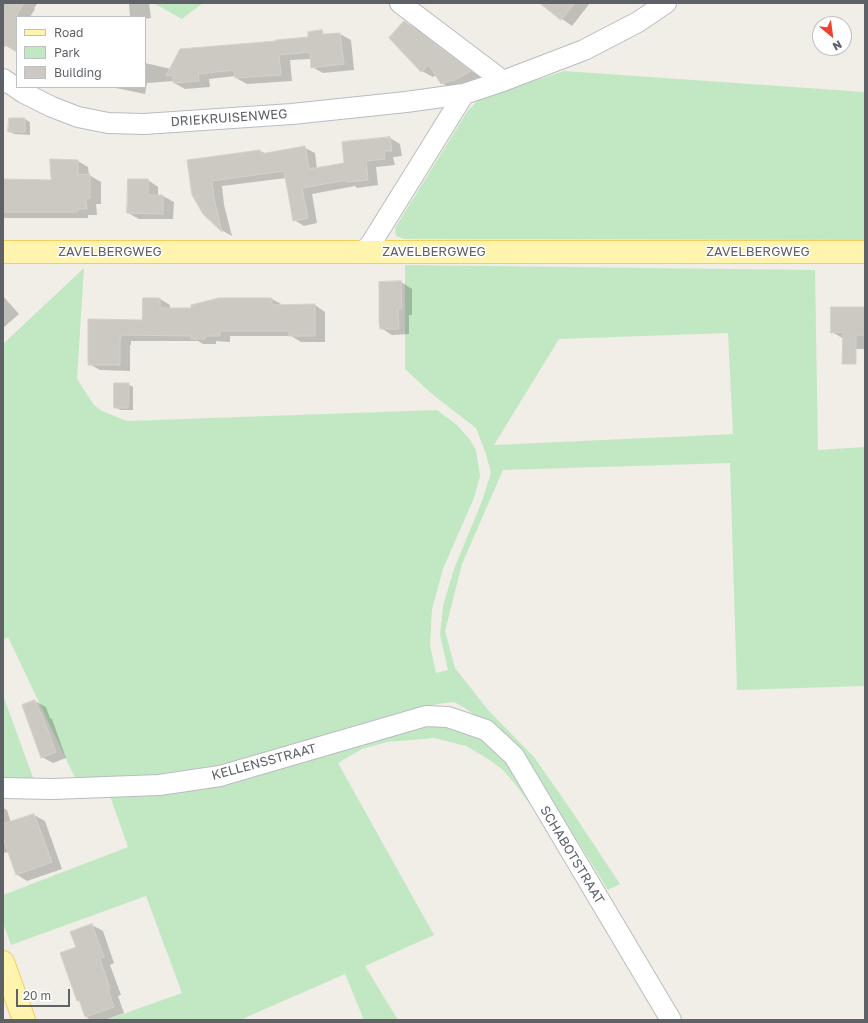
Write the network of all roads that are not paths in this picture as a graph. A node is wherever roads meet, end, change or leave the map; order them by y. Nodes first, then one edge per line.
1 (400, 3) edge
2 (666, 3) edge
3 (3, 79) edge
4 (503, 80) junction
5 (16, 88) edge
6 (16, 88) edge
7 (464, 94) junction
8 (3, 252) edge
9 (364, 252) junction
10 (865, 252) edge
11 (448, 718) joint
12 (3, 788) edge
13 (3, 962) edge
14 (24, 1020) edge
15 (671, 1020) edge

1 - 4 street
2 - 4 street, DRIEKRUISENWEG
3 - 5 street, DRIEKRUISENWEG
4 - 7 street, DRIEKRUISENWEG
6 - 7 street, DRIEKRUISENWEG
7 - 9 street
8 - 9 main road, ZAVELBERGWEG
9 - 10 main road, ZAVELBERGWEG
11 - 12 street, KELLENSSTRAAT
11 - 15 street, SCHABOTSTRAAT
13 - 14 main road

